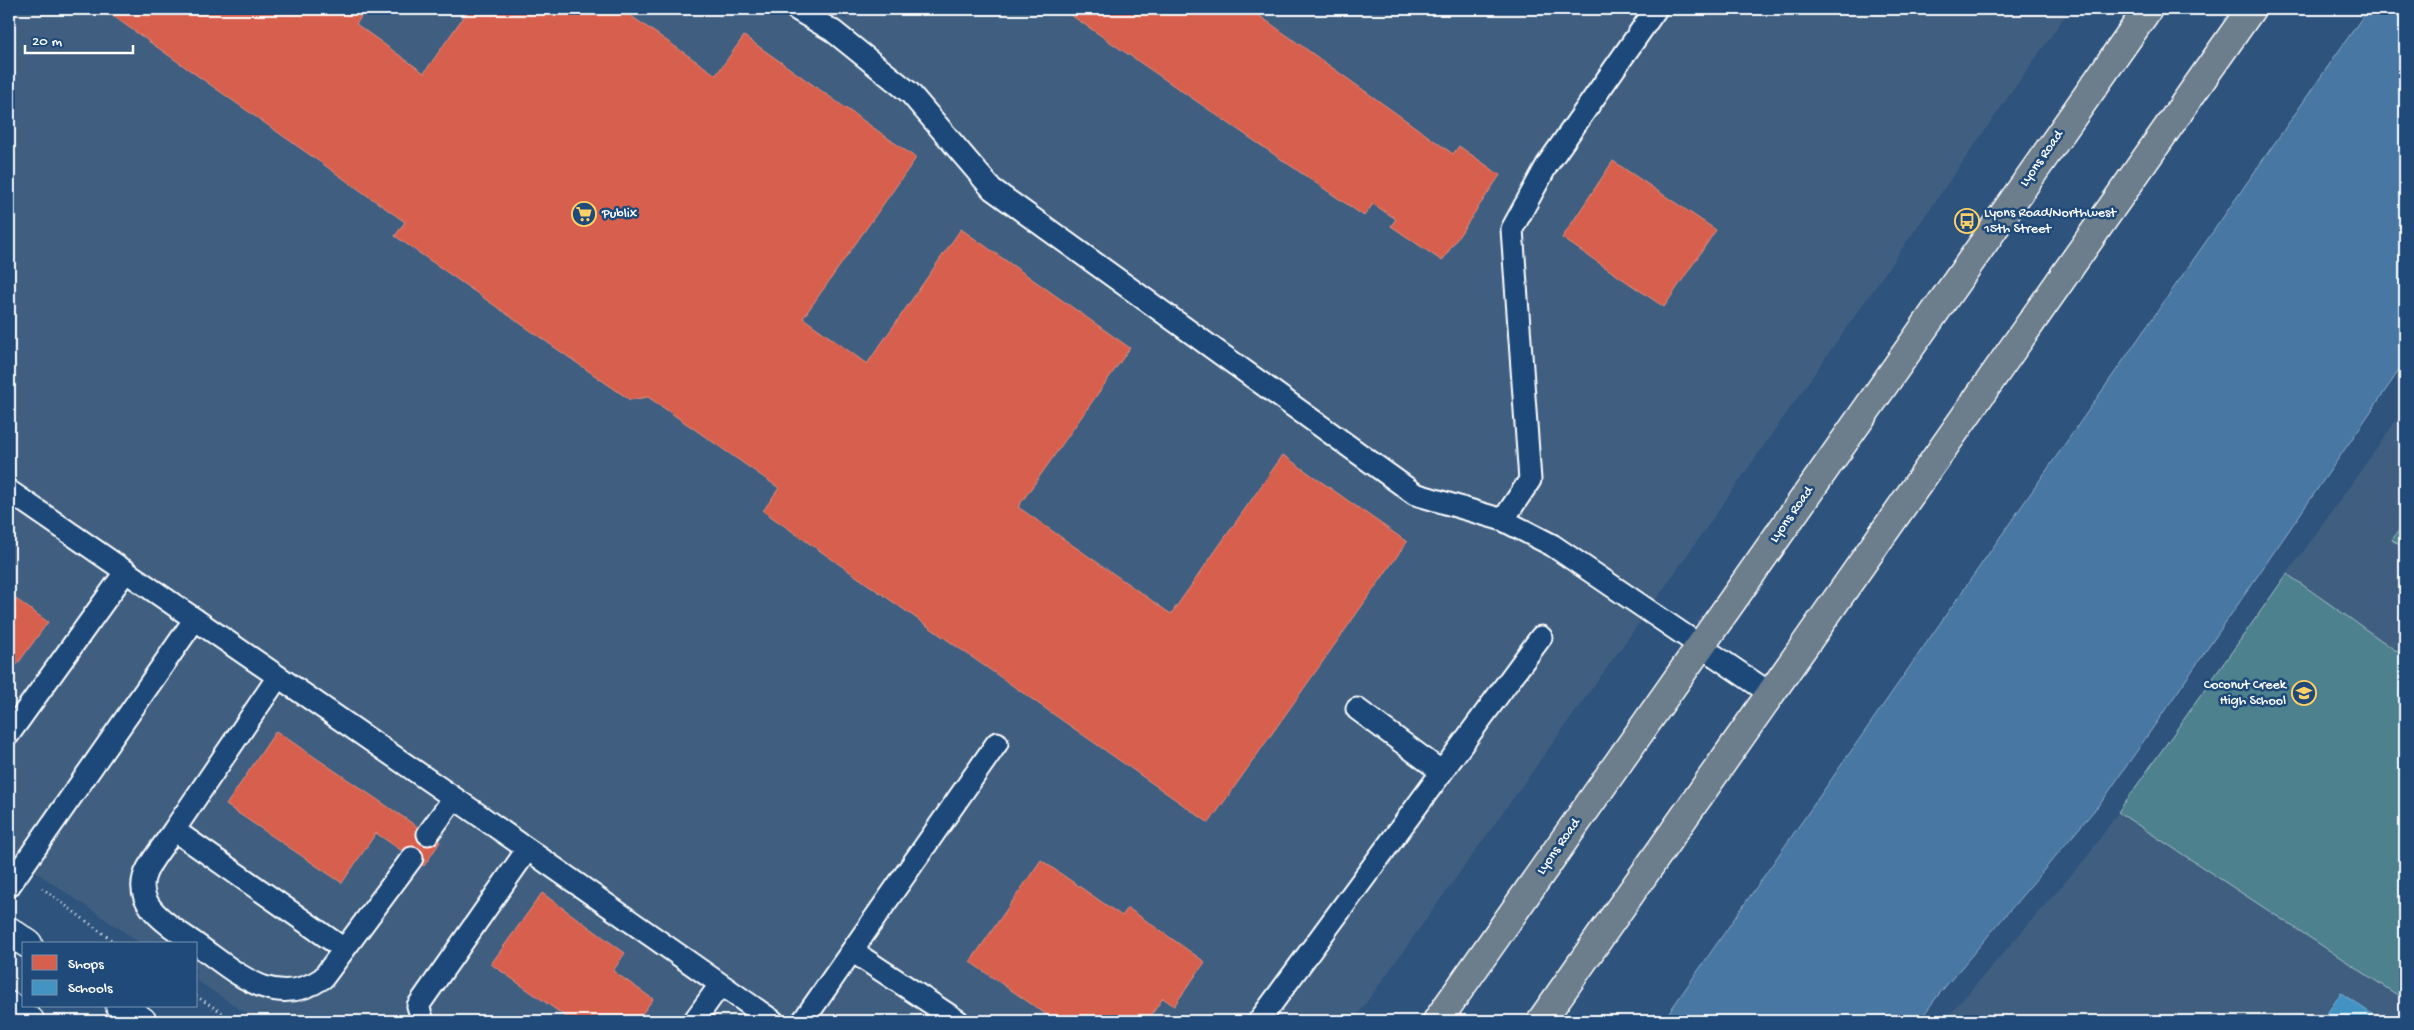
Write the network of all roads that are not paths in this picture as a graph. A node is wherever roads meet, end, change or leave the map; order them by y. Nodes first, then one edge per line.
1 (796, 9) edge
2 (1656, 9) edge
3 (2148, 9) edge
4 (2251, 9) edge
5 (9, 490) edge
6 (1503, 520) junction
7 (126, 571) junction
8 (195, 619) junction
9 (1541, 637) dead end
10 (1701, 646) junction
11 (278, 677) junction
12 (1771, 694) junction
13 (1357, 709) dead end
14 (12, 724) edge
15 (997, 742) dead end
16 (1442, 772) junction
17 (454, 798) junction
18 (174, 830) junction
19 (428, 834) dead end
20 (527, 850) junction
21 (412, 858) dead end
22 (14, 879) edge
23 (9, 931) edge
24 (25, 942) edge
25 (193, 942) edge
26 (198, 945) edge
27 (344, 949) junction
28 (852, 951) junction
29 (720, 984) junction
30 (9, 1006) edge
31 (123, 1008) edge
32 (30, 1021) edge
33 (142, 1021) edge
34 (423, 1021) edge
35 (694, 1021) edge
36 (772, 1021) edge
37 (803, 1021) edge
38 (958, 1021) edge
39 (1259, 1021) edge
40 (1437, 1021) edge
41 (1541, 1021) edge

1 - 6 lane
2 - 6 lane
3 - 10 main road, Lyons Road
4 - 12 main road
5 - 7 lane
6 - 10 lane
7 - 8 lane
7 - 14 lane
8 - 11 lane
8 - 22 lane
9 - 16 lane
10 - 12 lane
10 - 40 main road, Lyons Road
11 - 17 lane
11 - 18 lane
12 - 41 main road
13 - 16 lane
15 - 28 lane
16 - 39 lane
17 - 19 lane
17 - 20 lane
18 - 25 lane
18 - 27 lane
20 - 29 lane
20 - 34 lane
21 - 27 lane
23 - 24 main road
26 - 27 lane
28 - 37 lane
28 - 38 lane
29 - 35 lane
29 - 36 lane
30 - 32 main road
31 - 33 main road

